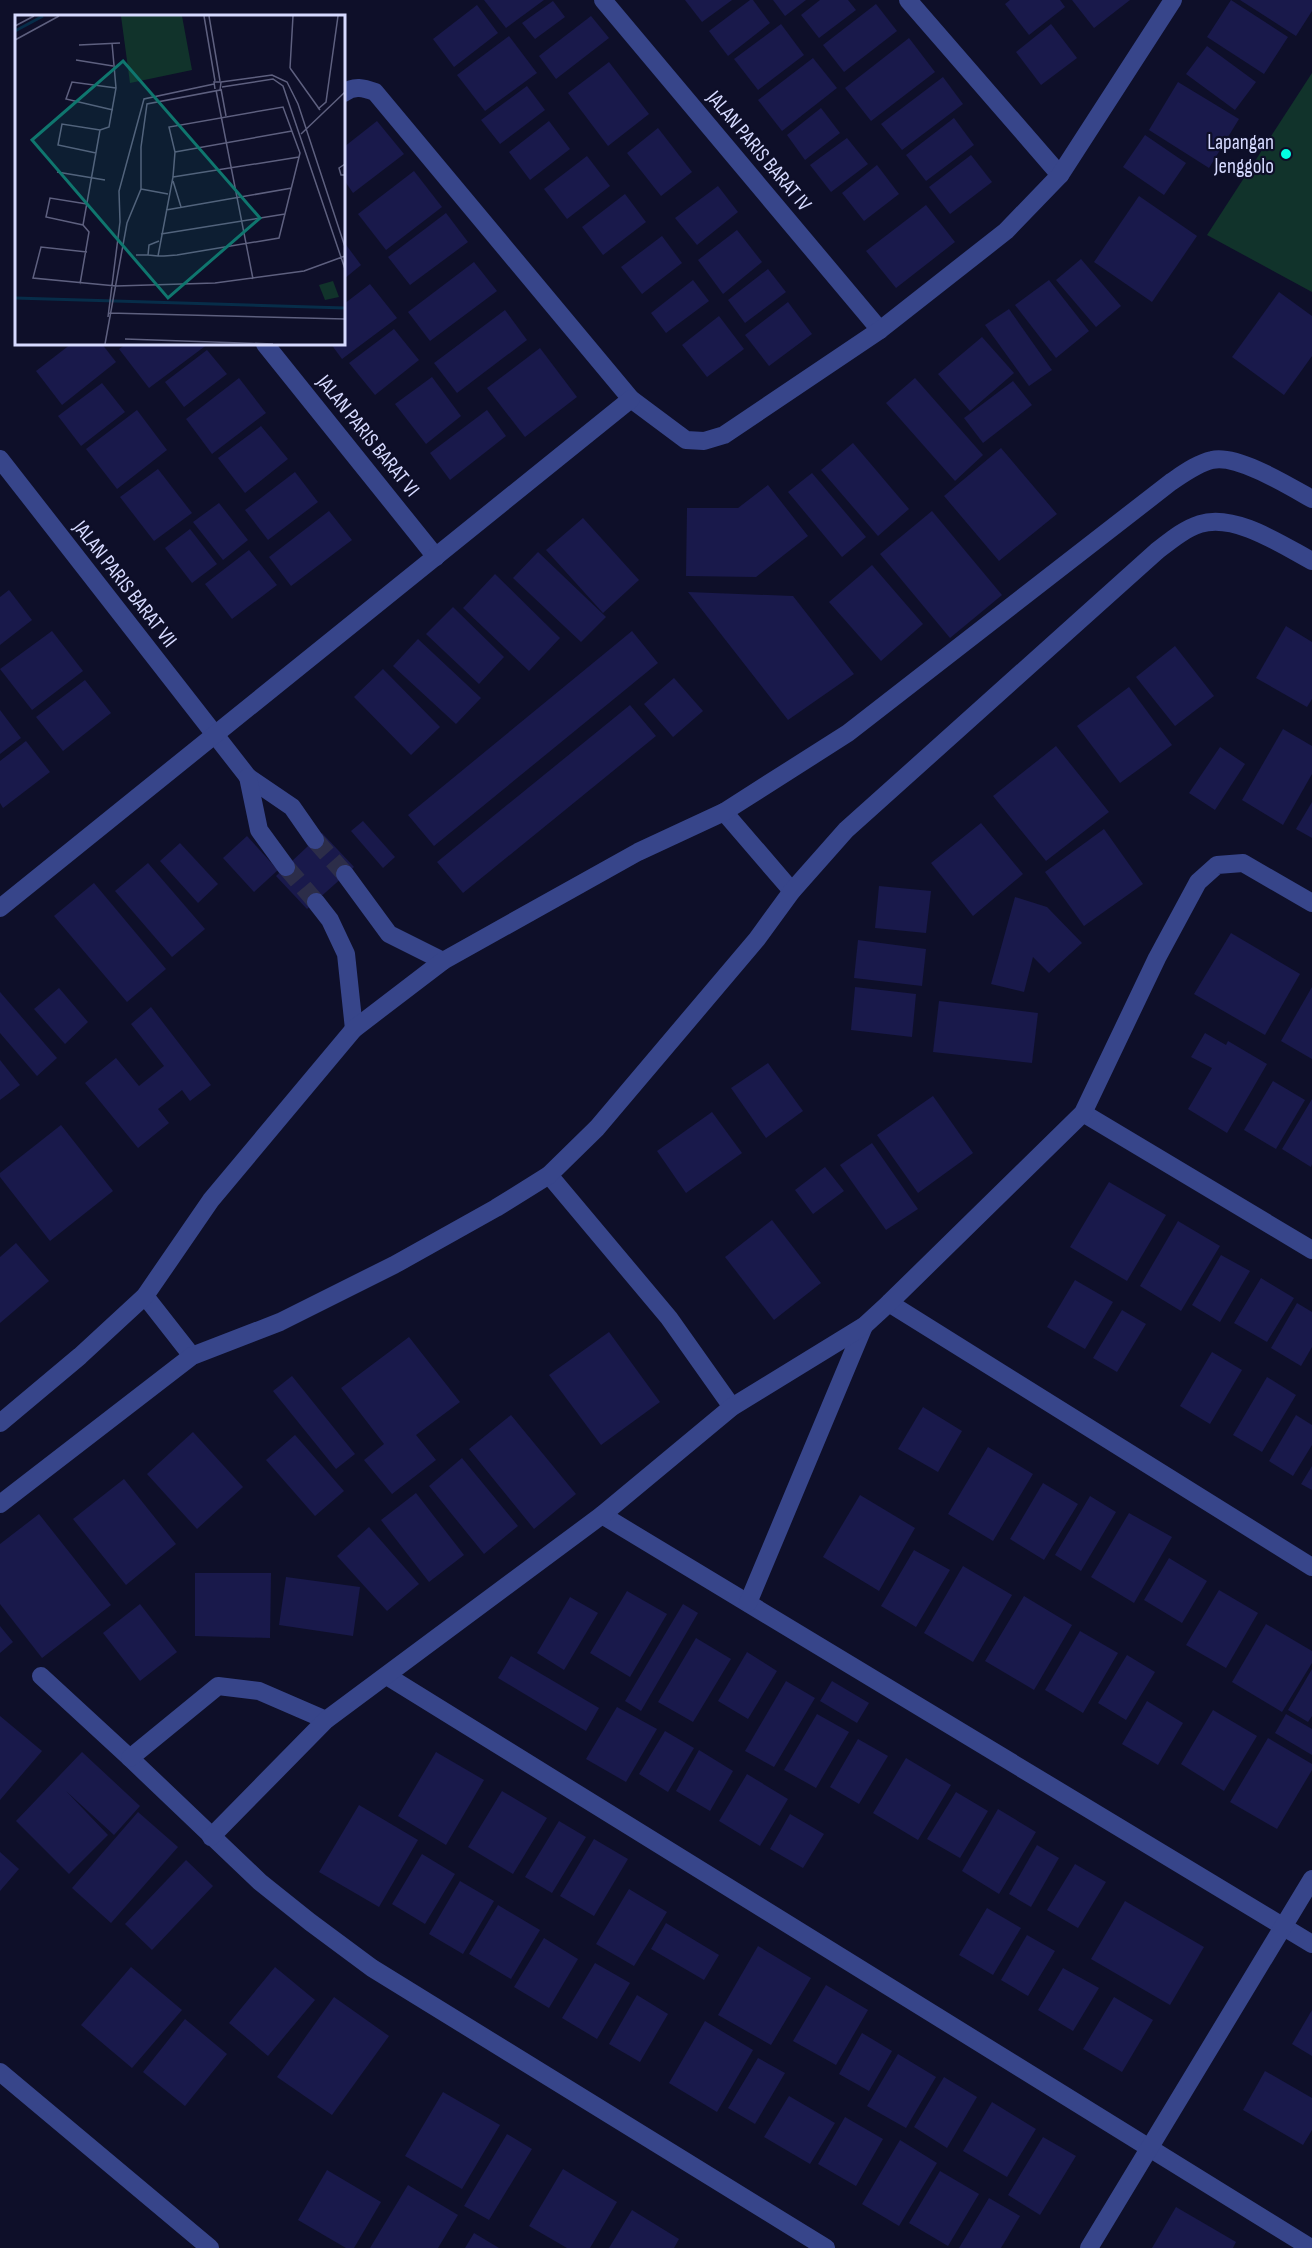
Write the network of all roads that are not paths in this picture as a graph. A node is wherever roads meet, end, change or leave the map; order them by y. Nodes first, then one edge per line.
1 (603, 0) edge
2 (908, 0) edge
3 (1173, 0) edge
4 (345, 92) edge
5 (1060, 175) junction
6 (880, 330) junction
7 (265, 345) edge
8 (631, 399) junction
9 (0, 459) edge
10 (1312, 499) edge
11 (436, 557) junction
12 (1312, 561) edge
13 (215, 737) junction
14 (248, 777) junction
15 (724, 812) junction
16 (315, 840) tunnel mouth
17 (286, 867) tunnel mouth
18 (345, 874) tunnel mouth
19 (792, 891) junction
20 (316, 902) tunnel mouth
21 (1312, 903) edge
22 (0, 908) edge
23 (443, 961) junction
24 (354, 1029) junction
25 (1083, 1113) junction
26 (549, 1175) junction
27 (1312, 1250) edge
28 (144, 1296) junction
29 (889, 1303) junction
30 (864, 1326) junction
31 (192, 1356) junction
32 (732, 1407) junction
33 (0, 1423) edge
34 (0, 1504) edge
35 (602, 1515) junction
36 (1312, 1567) edge
37 (748, 1603) junction
38 (41, 1676) dead end
39 (387, 1676) junction
40 (326, 1720) junction
41 (130, 1758) junction
42 (212, 1837) junction
43 (1312, 1879) edge
44 (1283, 1927) junction
45 (1312, 1944) edge
46 (0, 2072) edge
47 (1149, 2148) junction
48 (210, 2248) edge
49 (826, 2248) edge
50 (1089, 2248) edge
51 (1311, 2248) edge

1 - 6 street, JALAN PARIS BARAT IV
2 - 5 street
3 - 5 street
4 - 8 street
5 - 6 street
6 - 8 street
7 - 11 street, JALAN PARIS BARAT VI
8 - 11 street
9 - 13 street, JALAN PARIS BARAT VII
10 - 15 street
11 - 13 street
12 - 19 street
13 - 14 street, JALAN PARIS BARAT VII
13 - 22 street
14 - 16 street
14 - 17 street
15 - 19 street
15 - 23 street
18 - 23 street
19 - 26 street
20 - 24 street
21 - 25 street
23 - 24 street
24 - 28 street
25 - 27 street
25 - 29 street
26 - 31 street
26 - 32 street
28 - 31 street
28 - 33 street
29 - 30 street
29 - 36 street
30 - 32 street
30 - 37 street
31 - 34 street
32 - 35 street
35 - 37 street
35 - 39 street
37 - 44 street
38 - 41 street
39 - 40 street
39 - 47 street
40 - 41 street
40 - 42 street
41 - 42 street
42 - 49 street
43 - 44 street
44 - 45 street
44 - 47 street
46 - 48 street
47 - 50 street
47 - 51 street

